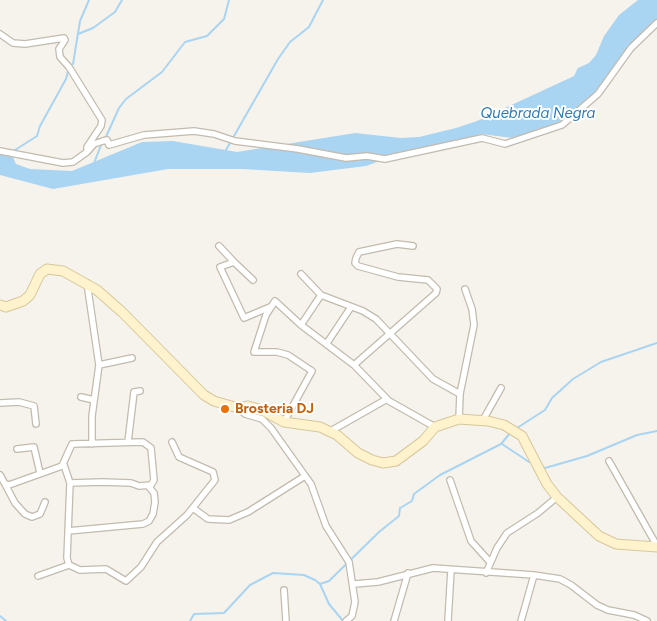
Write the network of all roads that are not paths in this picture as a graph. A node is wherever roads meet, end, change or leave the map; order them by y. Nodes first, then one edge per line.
1 (657, 22) edge
2 (0, 34) edge
3 (0, 151) edge
4 (87, 152) junction
5 (220, 246) dead end
6 (413, 246) dead end
7 (234, 262) junction
8 (301, 274) dead end
9 (253, 280) dead end
10 (87, 284) junction
11 (464, 289) dead end
12 (321, 295) junction
13 (0, 305) edge
14 (270, 307) junction
15 (351, 307) junction
16 (301, 325) junction
17 (389, 335) junction
18 (327, 343) junction
19 (132, 358) dead end
20 (99, 365) junction
21 (354, 365) junction
22 (502, 388) dead end
23 (140, 391) dead end
24 (460, 394) junction
25 (81, 397) dead end
26 (387, 399) junction
27 (94, 400) junction
28 (0, 403) edge
29 (238, 408) junction
30 (459, 419) junction
31 (483, 420) junction
32 (284, 422) junction
33 (36, 424) dead end
34 (435, 427) junction
35 (329, 432) junction
36 (128, 442) junction
37 (172, 442) dead end
38 (92, 444) junction
39 (17, 449) dead end
40 (609, 461) dead end
41 (64, 465) junction
42 (40, 473) junction
43 (0, 475) edge
44 (305, 476) junction
45 (450, 480) dead end
46 (5, 484) junction
47 (70, 484) junction
48 (148, 486) junction
49 (557, 497) junction
50 (45, 502) dead end
51 (193, 508) junction
52 (68, 531) junction
53 (657, 546) edge
54 (490, 562) junction
55 (69, 565) junction
56 (452, 570) junction
57 (408, 573) junction
58 (486, 573) junction
59 (534, 575) junction
60 (38, 576) dead end
61 (354, 584) junction
62 (284, 590) dead end
63 (354, 618) edge
64 (286, 621) edge
65 (346, 621) edge
66 (394, 621) edge
67 (448, 621) edge
68 (520, 621) edge
69 (647, 621) edge

1 - 4 street
2 - 4 street
3 - 4 street
5 - 7 street
6 - 17 street
7 - 9 street
7 - 14 street
8 - 12 street
10 - 13 main road
10 - 20 street
10 - 29 main road
11 - 24 street
12 - 15 street
12 - 16 street
14 - 16 street
14 - 32 street
15 - 17 street
15 - 18 street
16 - 18 street
17 - 21 street
17 - 24 street
18 - 21 street
19 - 20 street
20 - 27 street
21 - 26 street
22 - 31 street
23 - 36 street
24 - 30 street
25 - 27 street
26 - 34 street
26 - 35 street
27 - 38 street
28 - 33 street
29 - 32 main road
29 - 44 street
30 - 31 main road
30 - 34 main road
31 - 49 main road
32 - 35 main road
34 - 35 main road
36 - 38 street
36 - 48 street
37 - 51 street
38 - 41 street
39 - 42 street
40 - 53 street
41 - 42 street
41 - 47 street
42 - 46 street
43 - 46 street
44 - 51 street
44 - 61 street
45 - 54 street
46 - 50 street
47 - 48 street
47 - 52 street
48 - 52 street
49 - 53 main road
49 - 54 street
51 - 55 street
52 - 55 street
54 - 58 street
55 - 60 street
56 - 57 street
56 - 58 street
56 - 67 street
57 - 61 street
57 - 66 street
58 - 59 street
59 - 68 street
59 - 69 street
61 - 63 street
62 - 64 street
63 - 65 street

